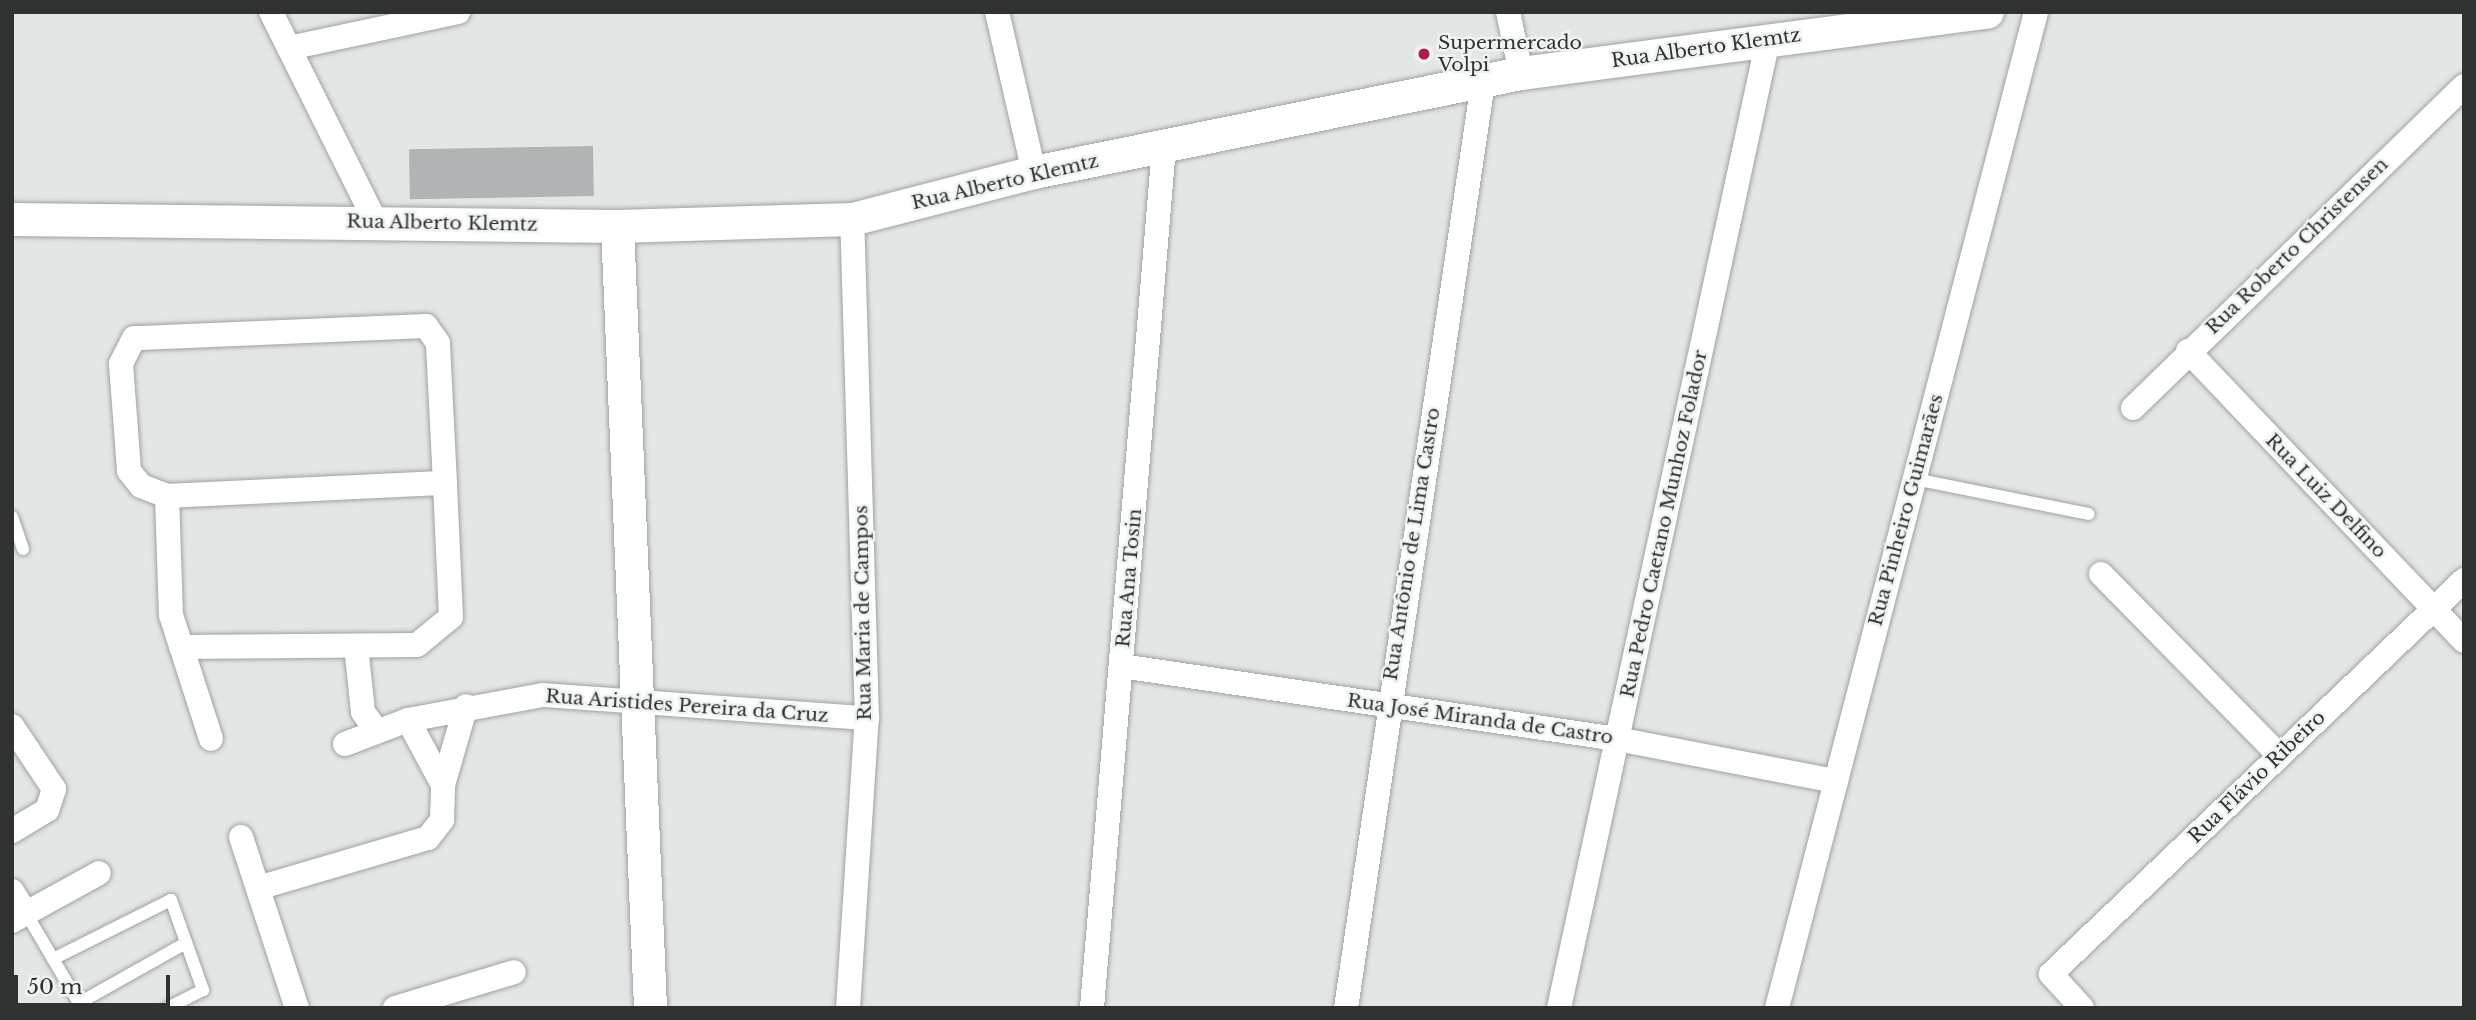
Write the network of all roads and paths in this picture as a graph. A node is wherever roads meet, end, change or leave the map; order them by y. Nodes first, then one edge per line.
1 (271, 12) edge
2 (458, 12) edge
3 (997, 12) edge
4 (1508, 12) edge
5 (1987, 12) edge
6 (2036, 12) edge
7 (1897, 18) edge
8 (1768, 40) junction
9 (289, 48) junction
10 (1521, 73) junction
11 (1483, 82) junction
12 (2464, 86) edge
13 (1164, 147) junction
14 (1034, 172) junction
15 (12, 219) edge
16 (852, 219) junction
17 (375, 221) junction
18 (617, 226) junction
19 (2188, 351) junction
20 (2133, 408) dead end
21 (1915, 478) junction
22 (445, 483) junction
23 (167, 496) junction
24 (2088, 514) dead end
25 (12, 517) edge
26 (23, 549) dead end
27 (2101, 574) dead end
28 (2464, 580) edge
29 (2433, 609) junction
30 (2464, 641) edge
31 (356, 646) junction
32 (181, 647) junction
33 (1121, 666) junction
34 (636, 702) junction
35 (466, 706) junction
36 (1387, 706) junction
37 (867, 718) junction
38 (408, 720) junction
39 (12, 726) edge
40 (377, 731) junction
41 (211, 739) dead end
42 (1617, 739) junction
43 (345, 744) dead end
44 (2280, 756) junction
45 (1836, 781) junction
46 (443, 785) junction
47 (12, 831) edge
48 (241, 837) dead end
49 (99, 873) dead end
50 (258, 888) junction
51 (12, 891) edge
52 (19, 917) edge
53 (186, 943) junction
54 (53, 959) junction
55 (514, 972) dead end
56 (168, 1008) edge
57 (297, 1008) edge
58 (395, 1008) edge
59 (650, 1008) edge
60 (848, 1008) edge
61 (1092, 1008) edge
62 (1346, 1008) edge
63 (1559, 1008) edge
64 (1777, 1008) edge
65 (2081, 1008) edge

1 - 9 street
2 - 9 street
3 - 14 street
4 - 10 street
5 - 7 street, Rua Alberto Klemtz
6 - 21 street, Rua Pinheiro Guimarães
7 - 8 street, Rua Alberto Klemtz
8 - 10 street, Rua Alberto Klemtz
8 - 42 street, Rua Pedro Caetano Munhoz Folador
9 - 17 street
10 - 11 street, Rua Alberto Klemtz
11 - 13 street, Rua Alberto Klemtz
11 - 36 street, Rua Antônio de Lima Castro
12 - 19 street, Rua Roberto Christensen
13 - 14 street, Rua Alberto Klemtz
13 - 33 street, Rua Ana Tosin
14 - 16 street, Rua Alberto Klemtz
15 - 17 street, Rua Alberto Klemtz
16 - 18 street, Rua Alberto Klemtz
16 - 37 street, Rua Maria de Campos
17 - 18 street, Rua Alberto Klemtz
18 - 34 street
19 - 20 street, Rua Roberto Christensen
19 - 29 street, Rua Luiz Delfino
21 - 24 lane
21 - 45 street, Rua Pinheiro Guimarães
22 - 23 street
22 - 23 street
22 - 31 street
23 - 32 street
25 - 26 lane
27 - 44 street
28 - 29 street, Rua Flávio Ribeiro
29 - 30 street, Rua Luiz Delfino
29 - 44 street, Rua Flávio Ribeiro
31 - 32 street
31 - 40 street
32 - 41 street
33 - 36 street, Rua José Miranda de Castro
33 - 61 street, Rua Ana Tosin
34 - 35 street, Rua Aristides Pereira da Cruz
34 - 37 street, Rua Aristides Pereira da Cruz
34 - 59 street
35 - 38 street, Rua Aristides Pereira da Cruz
35 - 46 street
36 - 42 street, Rua José Miranda de Castro
36 - 62 street, Rua Antônio de Lima Castro
37 - 60 street, Rua Maria de Campos
38 - 40 street, Rua Aristides Pereira da Cruz
38 - 46 street
39 - 47 street
40 - 43 street, Rua Aristides Pereira da Cruz
42 - 45 street, Rua José Miranda de Castro
42 - 63 street, Rua Pedro Caetano Munhoz Folador
44 - 65 street, Rua Flávio Ribeiro
45 - 64 street, Rua Pinheiro Guimarães
46 - 50 street
48 - 50 street
49 - 52 street
50 - 57 street
51 - 52 street
52 - 54 lane
53 - 54 lane
53 - 54 lane
53 - 56 lane
55 - 58 street

